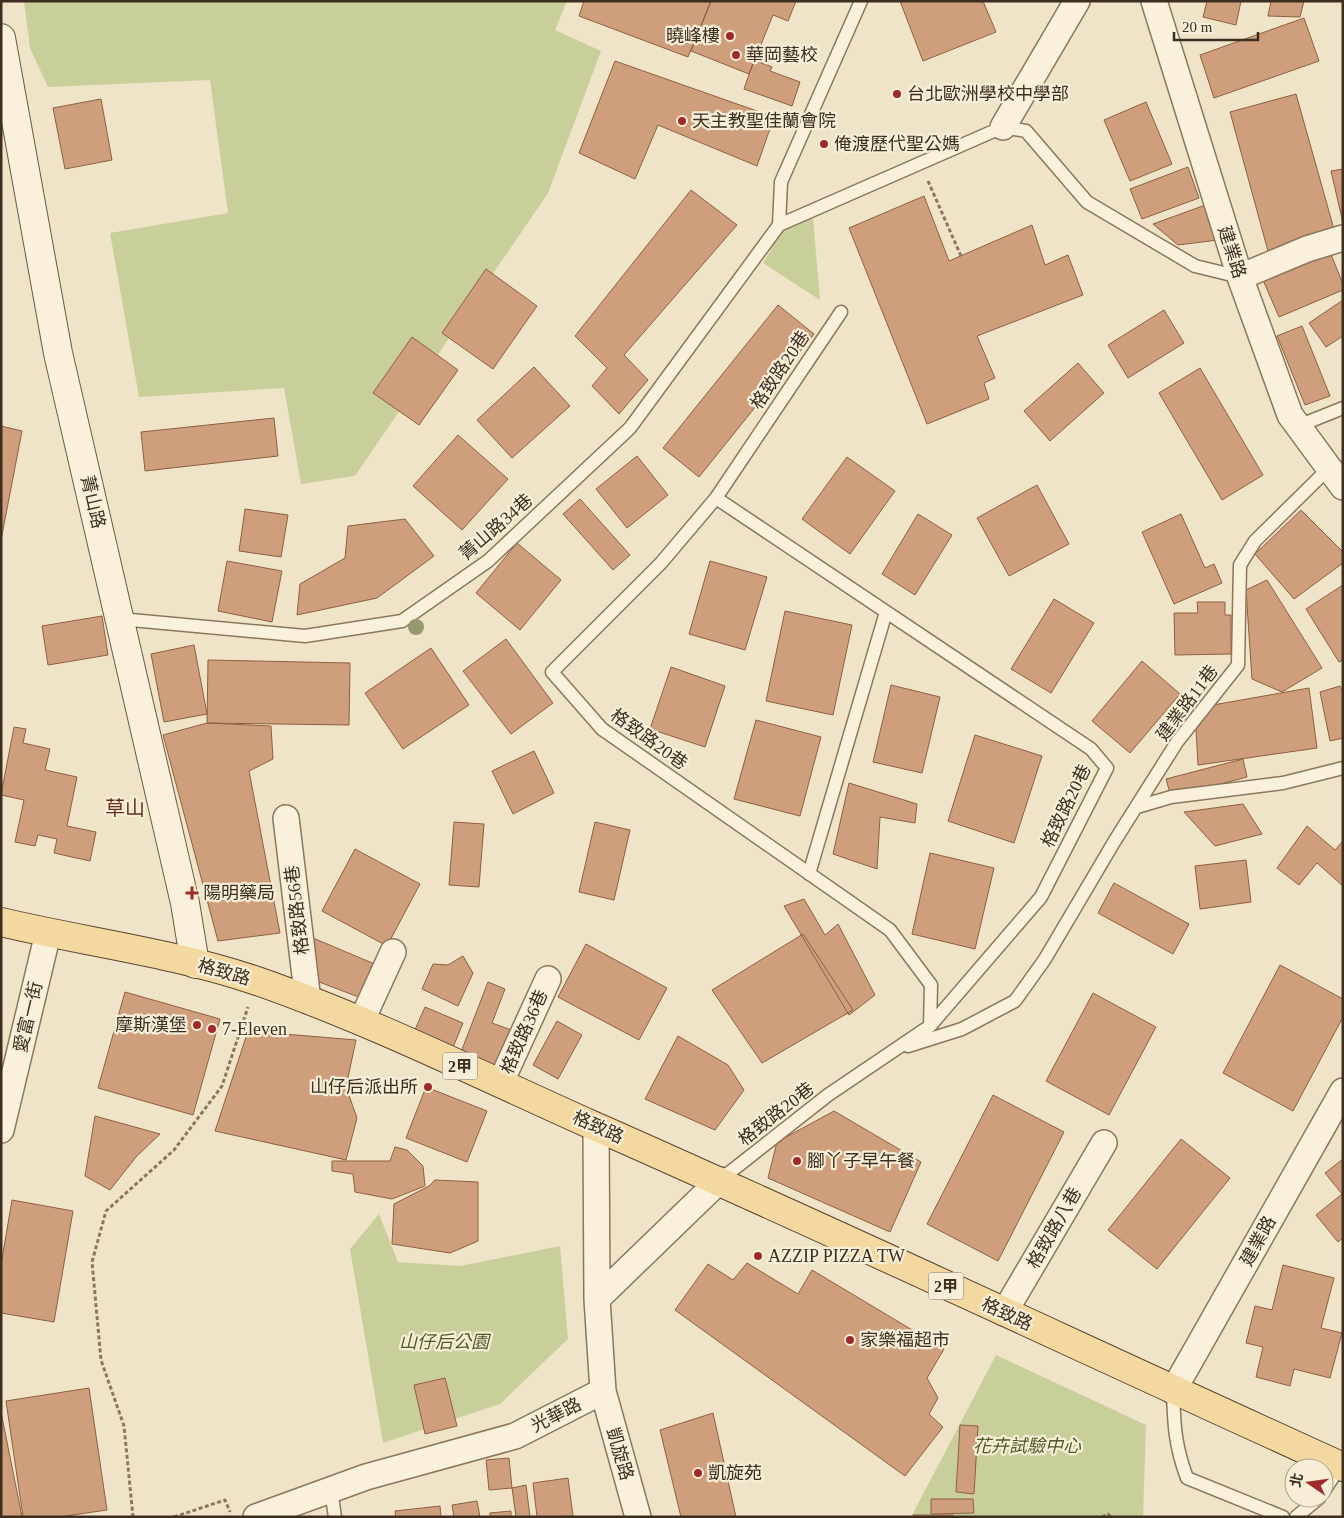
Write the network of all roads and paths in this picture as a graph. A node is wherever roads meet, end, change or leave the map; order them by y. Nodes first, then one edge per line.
1 (861, 1) edge
2 (1076, 1) edge
3 (1154, 1) edge
4 (1, 38) edge
5 (1003, 127) junction
6 (921, 162) junction
7 (779, 225) junction
8 (1343, 238) edge
9 (961, 256) dead end
10 (1240, 278) junction
11 (840, 312) dead end
12 (1343, 408) edge
13 (1298, 426) junction
14 (1336, 478) edge
15 (716, 498) junction
16 (886, 612) junction
17 (120, 619) junction
18 (1343, 768) edge
19 (1137, 807) junction
20 (286, 818) dead end
21 (809, 874) junction
22 (1, 922) edge
23 (48, 933) junction
24 (393, 952) dead end
25 (195, 964) junction
26 (548, 979) dead end
27 (256, 981) junction
28 (308, 1001) junction
29 (361, 1022) junction
30 (930, 1026) junction
31 (896, 1050) junction
32 (500, 1084) junction
33 (1343, 1091) edge
34 (596, 1127) junction
35 (1, 1130) edge
36 (1104, 1143) dead end
37 (720, 1180) junction
38 (597, 1299) junction
39 (1004, 1313) junction
40 (602, 1391) junction
41 (1173, 1391) junction
42 (1341, 1466) edge
43 (331, 1490) junction
44 (1307, 1508) edge
45 (133, 1517) edge
46 (174, 1517) edge
47 (232, 1517) edge
48 (256, 1517) edge
49 (334, 1517) edge
50 (638, 1517) edge
51 (1102, 1517) edge
52 (1111, 1517) edge
53 (1283, 1517) edge
54 (1296, 1517) edge

1 - 7 lane
2 - 5 street
3 - 10 street, 建業路
4 - 17 street, 菁山路
5 - 6 lane
5 - 10 lane
6 - 7 lane
6 - 9 path
7 - 17 lane, 菁山路34巷
8 - 10 street
10 - 13 street, 建業路
11 - 15 lane, 格致路20巷
12 - 13 lane
13 - 14 street, 建業路
14 - 19 lane, 建業路11巷
15 - 16 lane, 格致路20巷
15 - 21 lane, 格致路20巷
16 - 21 lane
16 - 30 lane, 格致路20巷
17 - 25 street, 菁山路
18 - 19 lane
19 - 31 lane, 建業路11巷
20 - 28 street, 格致路56巷
21 - 30 lane, 格致路20巷
22 - 23 main road, 格致路 / 2甲
23 - 25 main road, 格致路 / 2甲
23 - 35 street, 愛富一街
24 - 29 street
25 - 27 main road, 格致路 / 2甲
26 - 32 street, 格致路36巷
27 - 28 main road, 格致路 / 2甲
27 - 45 path
28 - 29 main road, 格致路 / 2甲
29 - 32 main road, 格致路 / 2甲
30 - 31 lane, 格致路20巷
31 - 37 lane, 格致路20巷
32 - 34 main road, 格致路 / 2甲
33 - 41 street, 建業路
34 - 37 main road, 格致路 / 2甲
34 - 38 street, 光華路
36 - 39 street, 格致路八巷
37 - 38 street
37 - 39 main road, 格致路 / 2甲
38 - 40 street, 光華路
39 - 41 main road, 格致路 / 2甲
40 - 43 street, 光華路
40 - 50 street, 凱旋路
41 - 42 main road, 2甲
41 - 53 lane
43 - 48 street, 光華路
43 - 49 lane
44 - 54 lane
46 - 47 path
51 - 52 path

